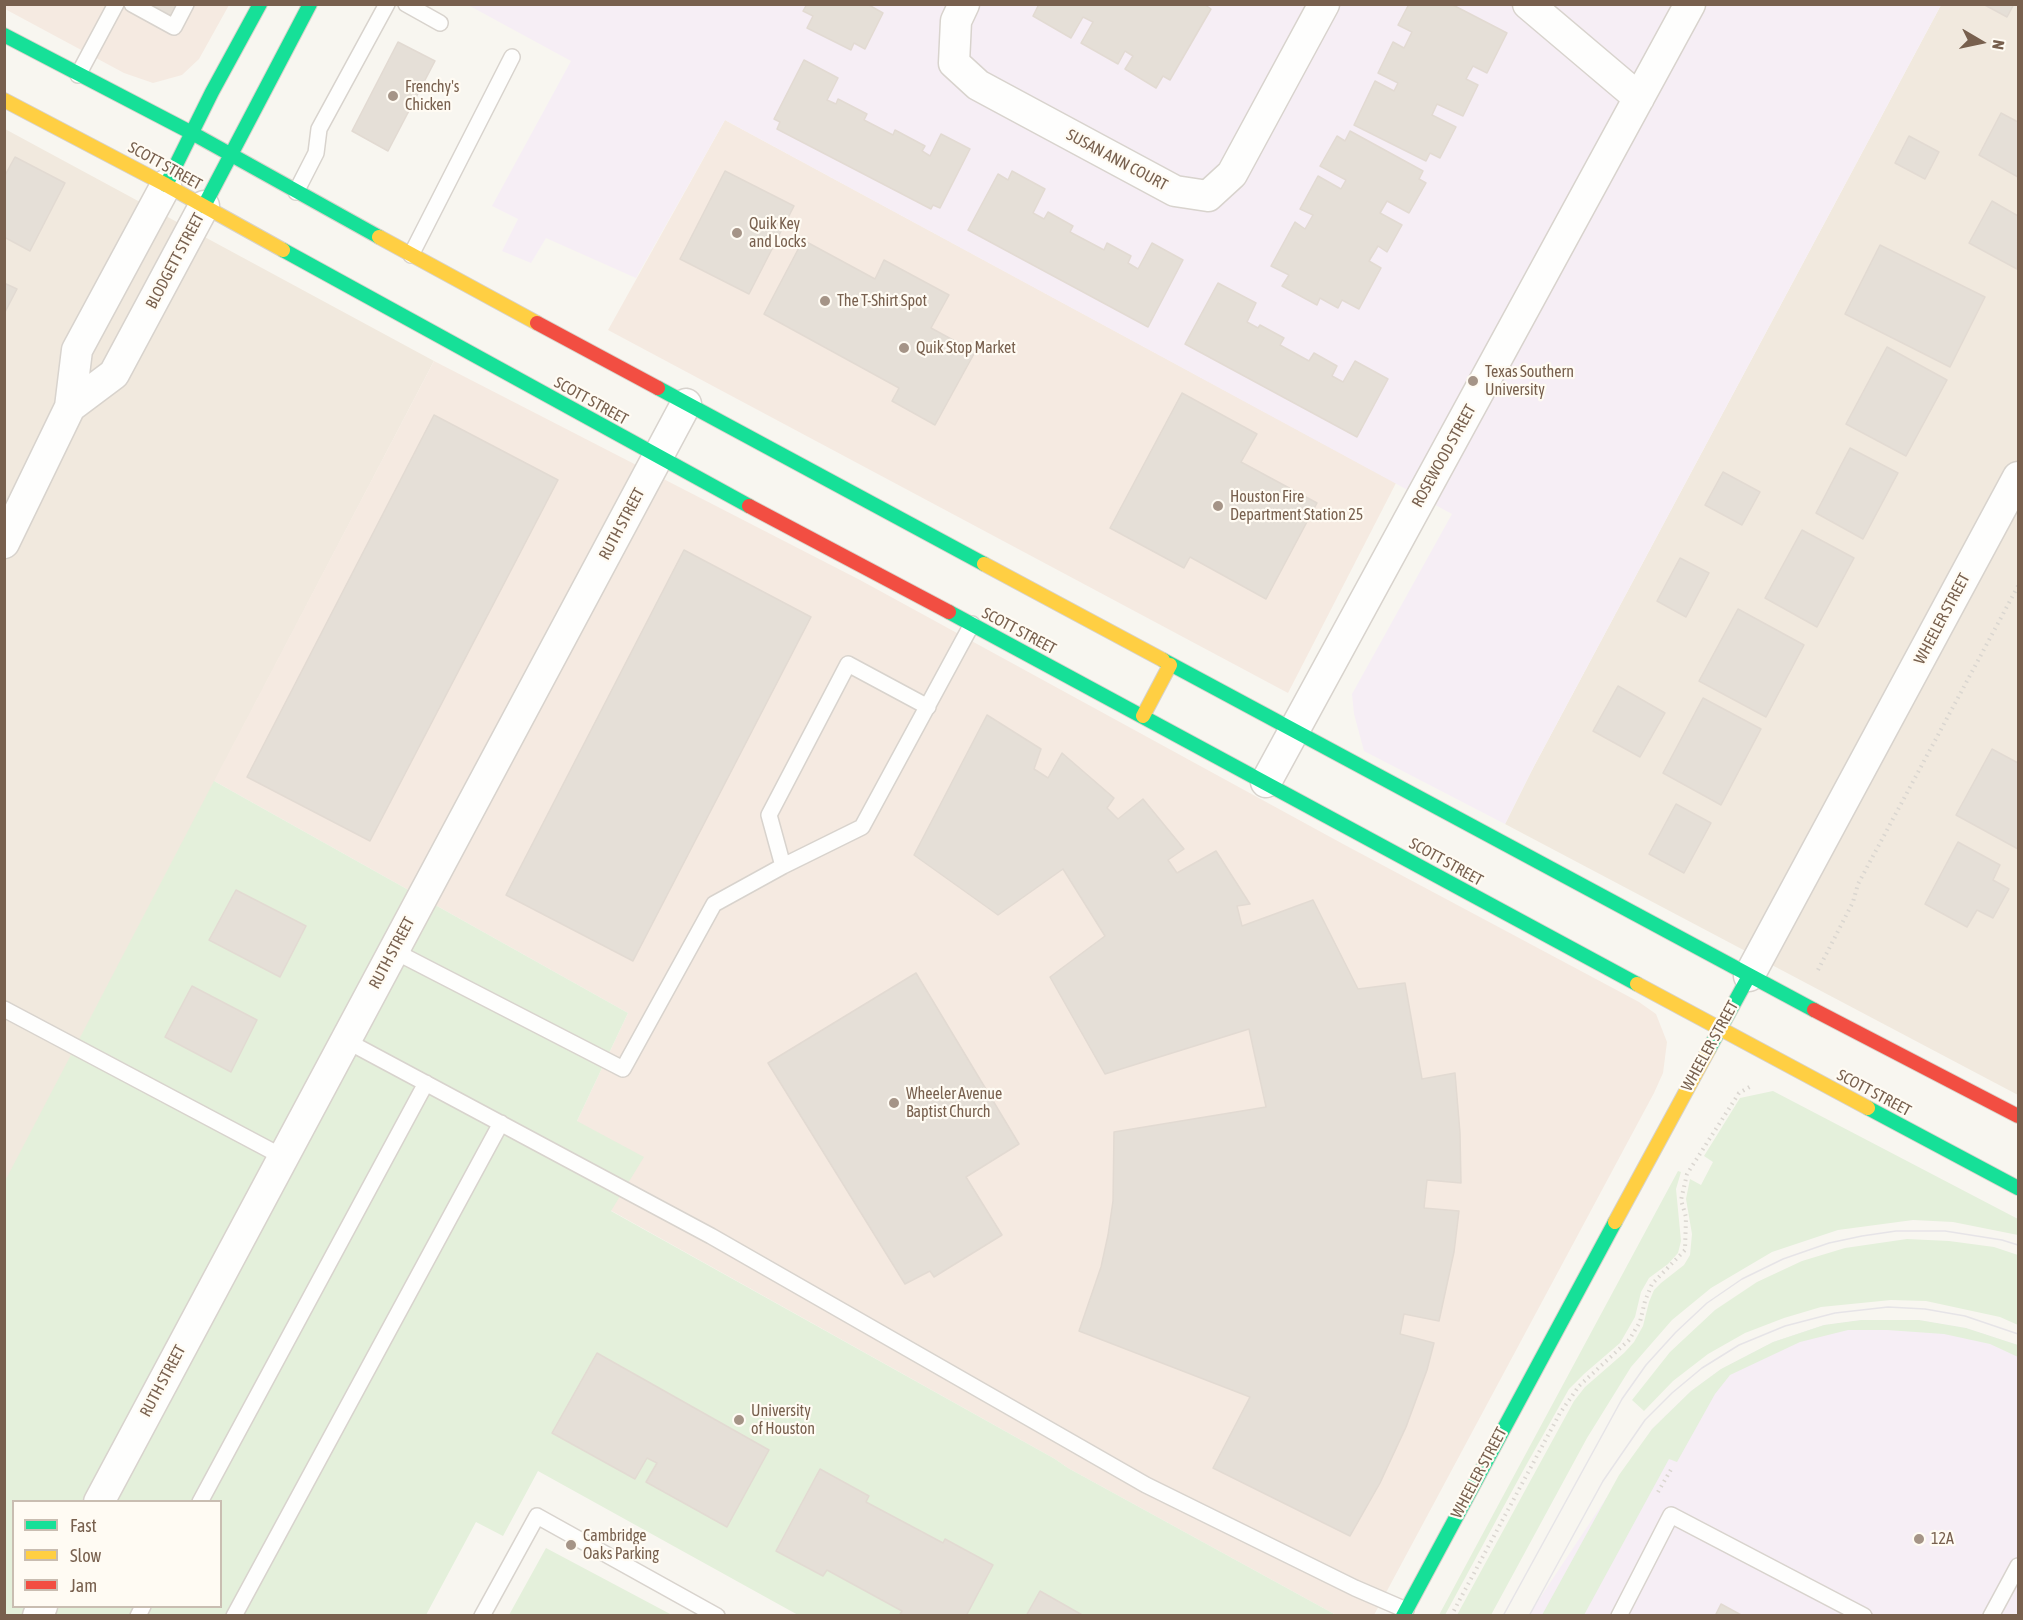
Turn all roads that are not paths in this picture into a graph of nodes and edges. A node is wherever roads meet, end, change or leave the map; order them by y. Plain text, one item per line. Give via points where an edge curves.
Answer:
1 (116, 4) edge
2 (132, 4) edge
3 (186, 4) edge
4 (260, 4) edge
5 (310, 4) edge
6 (387, 4) edge
7 (406, 4) edge
8 (964, 4) edge
9 (1324, 4) edge
10 (1528, 4) edge
11 (1690, 4) edge
12 (440, 23) dead end
13 (4, 35) edge
14 (513, 57) dead end
15 (78, 75) junction
16 (1639, 98) junction
17 (4, 100) edge
18 (192, 133) junction
19 (231, 154) junction
20 (166, 185) junction
21 (297, 192) junction
22 (204, 206) junction
23 (411, 255) junction
24 (686, 404) junction
25 (70, 407) junction
26 (658, 457) junction
27 (2019, 477) edge
28 (4, 543) edge
29 (972, 624) junction
30 (1170, 665) junction
31 (928, 706) junction
32 (1143, 716) junction
33 (1294, 732) junction
34 (1266, 782) junction
35 (783, 866) junction
36 (394, 951) junction
37 (1749, 976) junction
38 (4, 1010) edge
39 (1720, 1029) junction
40 (345, 1040) junction
41 (426, 1083) junction
42 (2019, 1116) edge
43 (501, 1123) junction
44 (283, 1157) junction
45 (2019, 1188) edge
46 (100, 1500) edge
47 (201, 1500) edge
48 (2019, 1566) edge
49 (1404, 1613) edge
50 (234, 1616) edge
51 (482, 1616) edge
52 (717, 1616) edge
53 (1619, 1616) edge
54 (1864, 1616) edge
55 (1991, 1616) edge

1 - 15 lane
2 - 3 lane via 174,27
4 - 18 main road, BLODGETT STREET
5 - 19 main road, BLODGETT STREET
6 - 21 lane via 319,129 316,153
7 - 12 lane
8 - 9 street, SUSAN ANN COURT via 956,21 954,63 978,85 1175,191 1208,196 1232,174
10 - 16 street
11 - 16 street, ROSEWOOD STREET
13 - 15 main road
14 - 23 lane
15 - 18 main road
16 - 33 street, ROSEWOOD STREET
17 - 20 main road, SCOTT STREET
18 - 19 main road
18 - 20 main road, BLODGETT STREET
19 - 21 main road
19 - 22 main road, BLODGETT STREET
20 - 22 main road, SCOTT STREET
20 - 25 street, BLODGETT STREET via 77,350
21 - 23 main road
22 - 25 street, BLODGETT STREET via 114,374
22 - 26 main road, SCOTT STREET
23 - 24 main road
24 - 26 street, RUTH STREET
24 - 30 main road
25 - 28 street, BLODGETT STREET
26 - 29 main road, SCOTT STREET
26 - 36 street, RUTH STREET
27 - 37 street, WHEELER STREET
29 - 31 lane
29 - 32 main road, SCOTT STREET
30 - 32 main road
30 - 33 main road
31 - 35 lane via 862,827
31 - 35 lane via 848,664 770,815
32 - 34 main road, SCOTT STREET
33 - 34 street, ROSEWOOD STREET
33 - 37 main road
34 - 39 main road, SCOTT STREET
35 - 36 lane via 714,904 623,1069
36 - 40 street, RUTH STREET
37 - 39 main road, WHEELER STREET
37 - 42 main road
38 - 44 lane
39 - 45 main road, SCOTT STREET
39 - 49 main road, WHEELER STREET
40 - 41 lane
40 - 44 street, RUTH STREET
41 - 43 lane
41 - 47 lane
43 - 49 lane via 711,1236 1146,1485
43 - 50 lane
44 - 46 street, RUTH STREET
48 - 55 lane
51 - 52 lane via 537,1516
53 - 54 lane via 1671,1515

